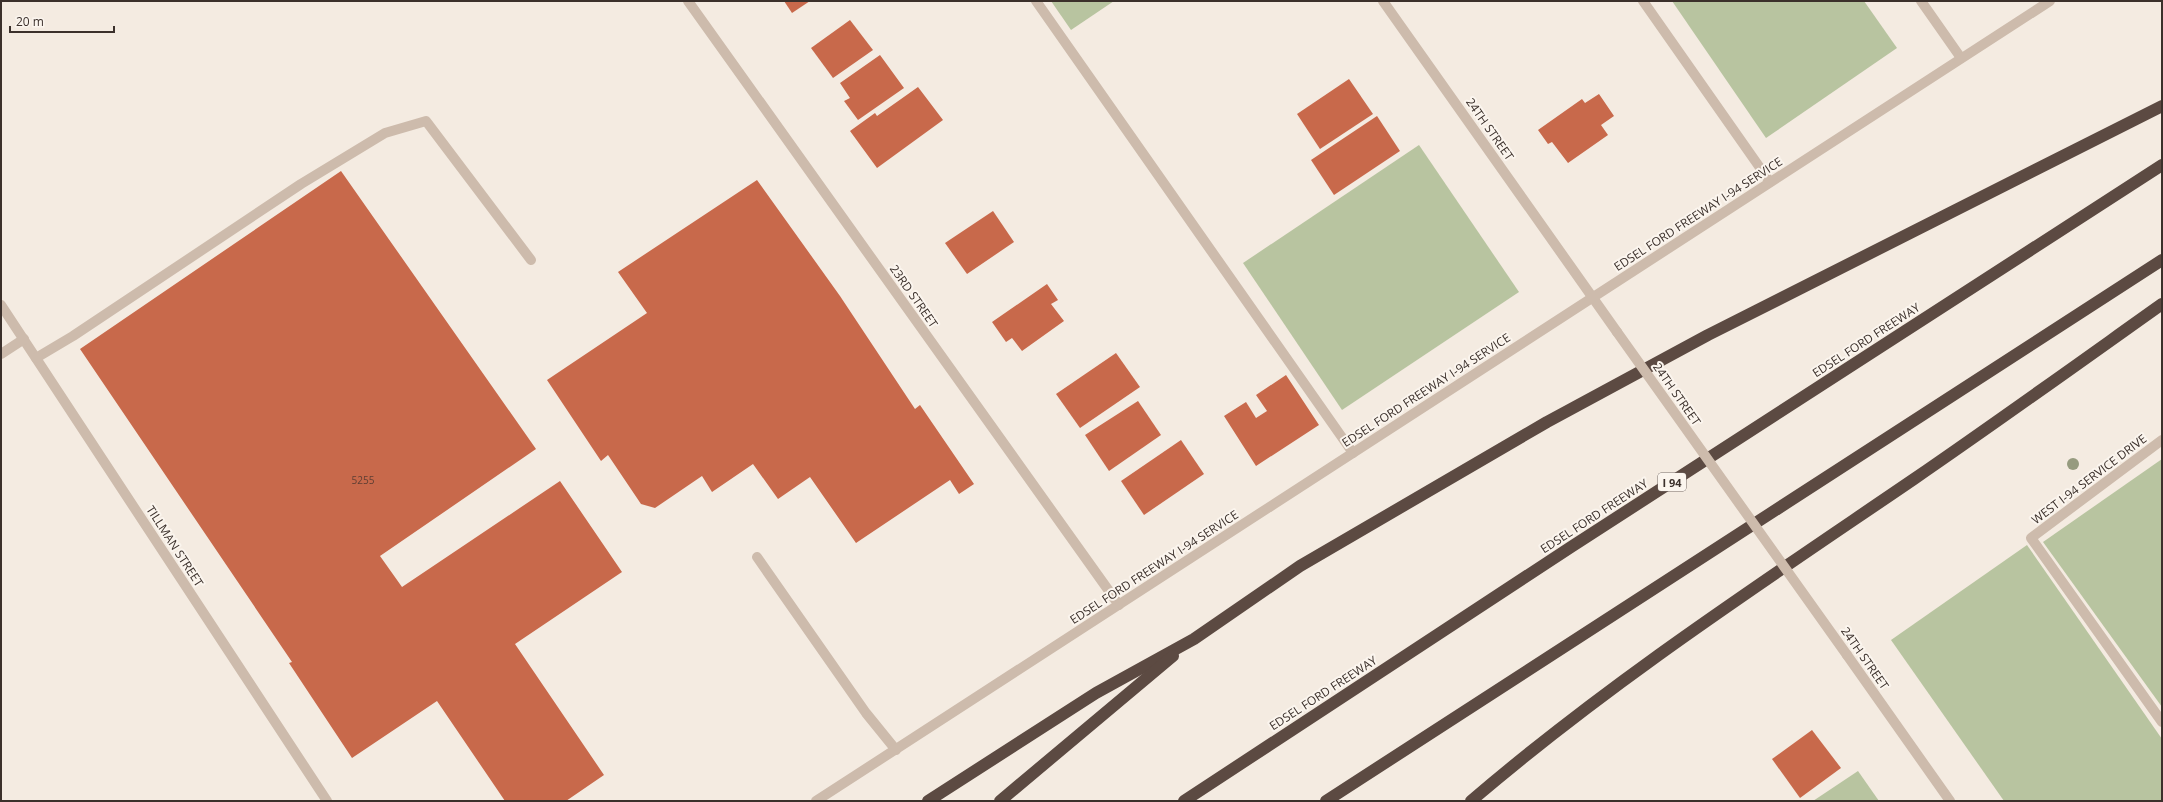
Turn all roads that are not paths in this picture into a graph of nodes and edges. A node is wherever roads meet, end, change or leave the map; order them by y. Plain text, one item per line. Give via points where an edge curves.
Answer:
1 (688, 1) edge
2 (1036, 1) edge
3 (1383, 1) edge
4 (1643, 1) edge
5 (1921, 1) edge
6 (2050, 1) edge
7 (1961, 58) junction
8 (2162, 106) edge
9 (2162, 165) edge
10 (1770, 182) junction
11 (532, 260) dead end
12 (2162, 260) edge
13 (1592, 297) junction
14 (1, 304) edge
15 (2162, 304) edge
16 (24, 339) junction
17 (1, 354) edge
18 (36, 358) junction
19 (2162, 440) edge
20 (1353, 453) junction
21 (757, 557) dead end
22 (1119, 605) junction
23 (1194, 639) junction
24 (2162, 722) edge
25 (896, 750) junction
26 (327, 801) edge
27 (816, 801) edge
28 (928, 801) edge
29 (1000, 801) edge
30 (1184, 801) edge
31 (1326, 801) edge
32 (1471, 801) edge
33 (1950, 801) edge

1 - 22 street, 23RD STREET
2 - 20 street
3 - 13 street, 24TH STREET
4 - 10 street
5 - 7 street
6 - 7 street, EDSEL FORD FREEWAY I-94 SERVICE
7 - 10 street, EDSEL FORD FREEWAY I-94 SERVICE
8 - 23 highway via 1708,335 1547,422 1300,566
9 - 30 highway, EDSEL FORD FREEWAY / I 94 via 1578,542
10 - 13 street, EDSEL FORD FREEWAY I-94 SERVICE
11 - 18 street via 426,121 385,133 301,184
12 - 31 highway
13 - 20 street, EDSEL FORD FREEWAY I-94 SERVICE
13 - 33 street, 24TH STREET, bridge
14 - 16 street, TILLMAN STREET
15 - 32 highway via 1941,460 1752,588 1589,705
16 - 17 street
16 - 18 street, TILLMAN STREET
18 - 26 street, TILLMAN STREET
19 - 24 street, WEST I-94 SERVICE DRIVE via 2030,538
20 - 22 street, EDSEL FORD FREEWAY I-94 SERVICE
21 - 25 street via 866,713
22 - 25 street, EDSEL FORD FREEWAY I-94 SERVICE
23 - 28 highway via 1096,693
23 - 29 highway
25 - 27 street, EDSEL FORD FREEWAY I-94 SERVICE

